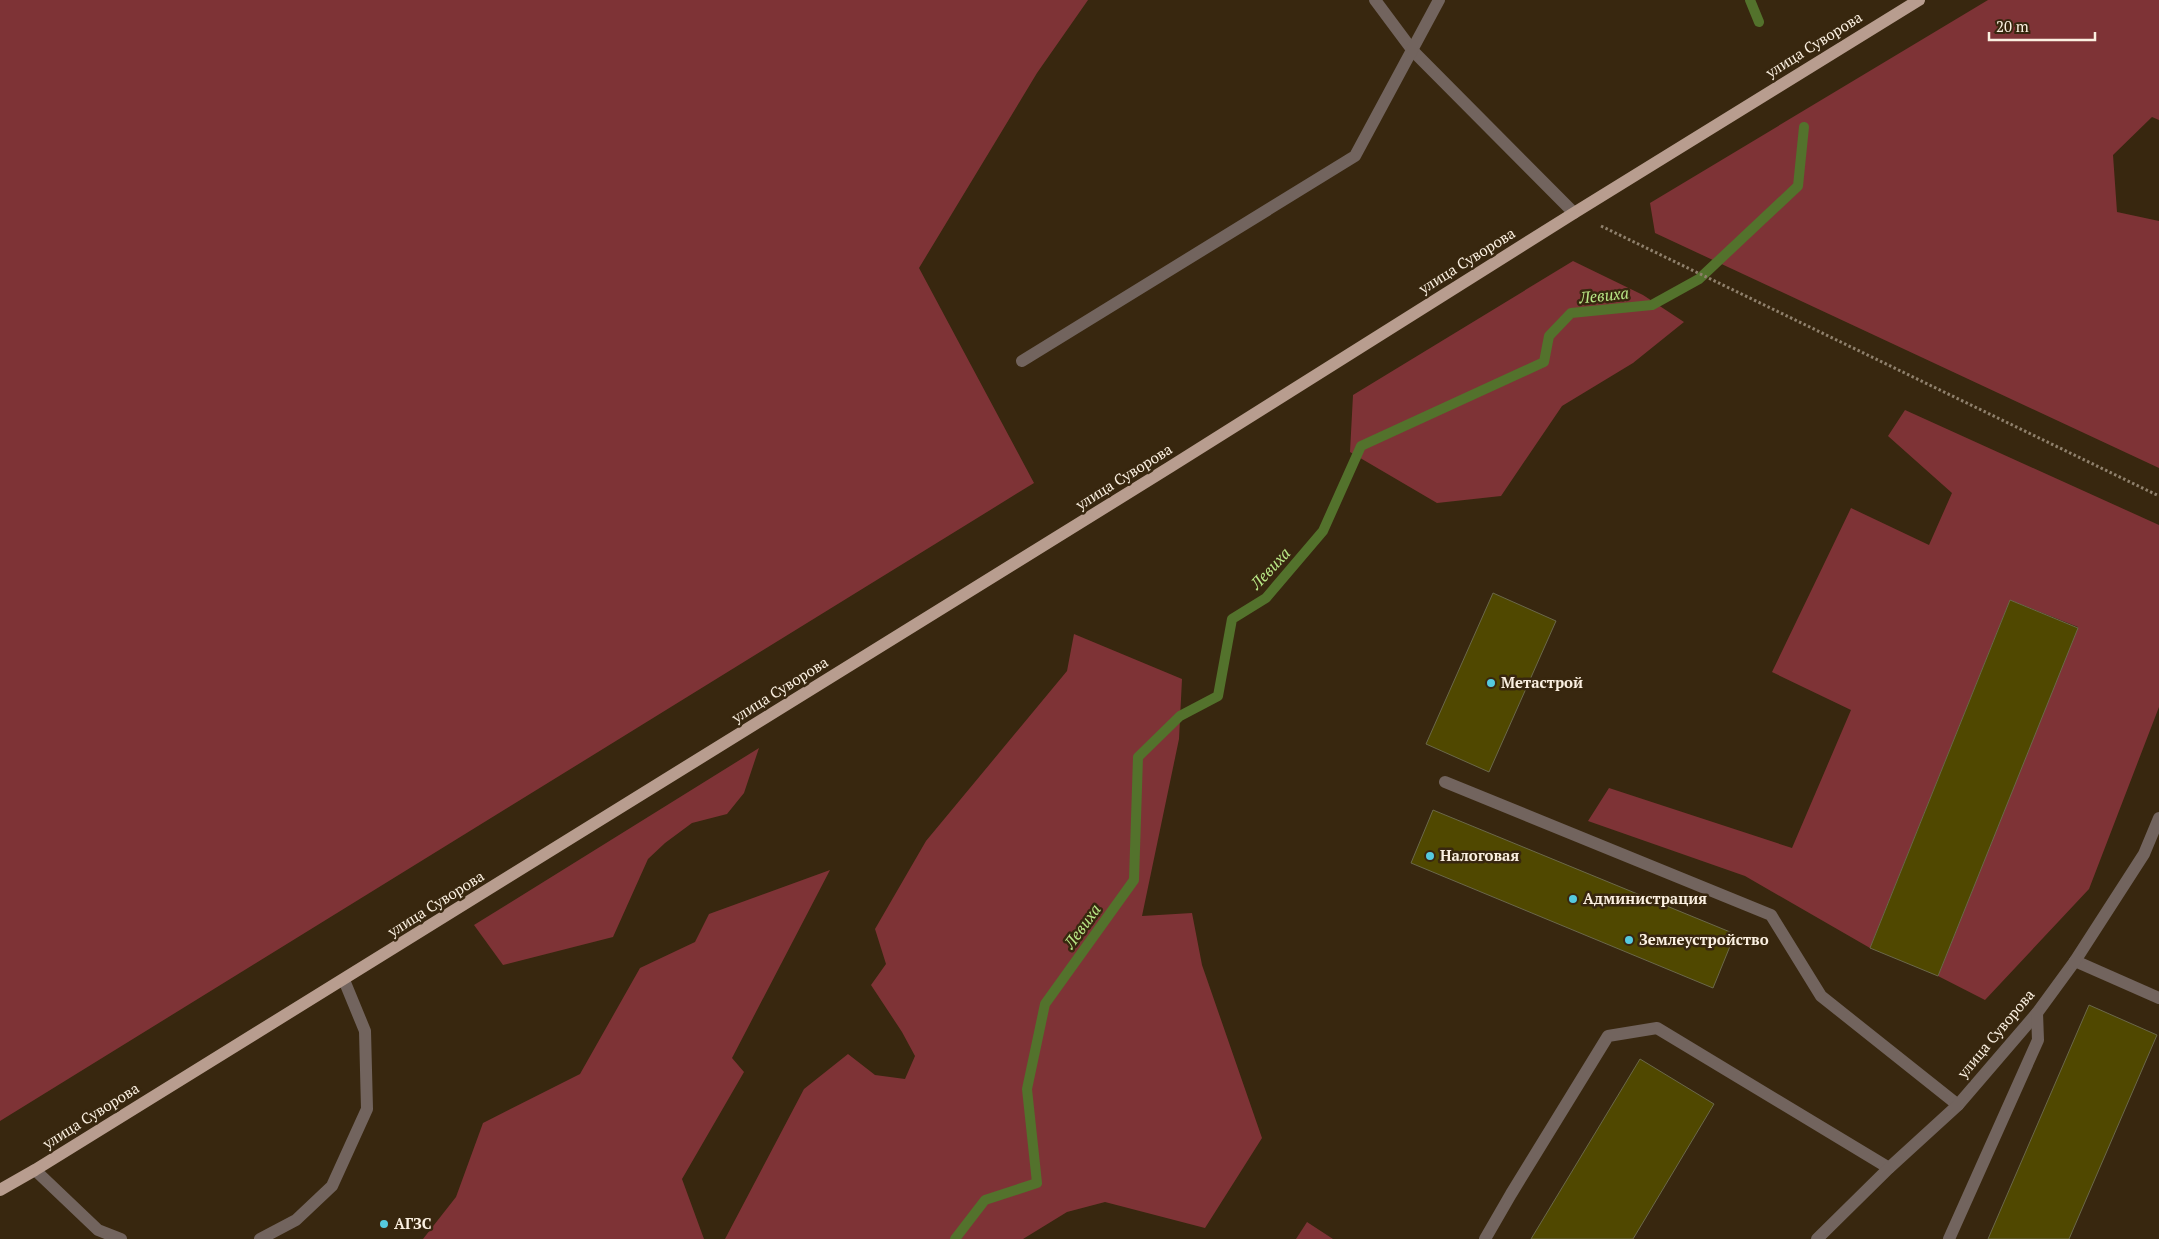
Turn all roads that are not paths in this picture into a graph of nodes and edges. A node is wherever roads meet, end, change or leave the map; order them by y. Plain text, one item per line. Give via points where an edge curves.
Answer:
1 (1375, 0) edge
2 (1440, 0) edge
3 (1918, 0) edge
4 (1413, 52) junction
5 (1574, 213) junction
6 (1022, 361) dead end
7 (1445, 782) dead end
8 (2159, 818) edge
9 (2075, 961) junction
10 (344, 980) junction
11 (2159, 998) edge
12 (2036, 1013) junction
13 (1958, 1105) junction
14 (1889, 1168) junction
15 (36, 1170) junction
16 (0, 1190) edge
17 (121, 1239) edge
18 (260, 1239) edge
19 (1485, 1239) edge
20 (1817, 1239) edge
21 (1949, 1239) edge

1 - 4 street
2 - 4 street
3 - 5 main road, улица Суворова
4 - 5 street
4 - 6 street via 1355,156
5 - 10 main road, улица Суворова
7 - 13 street via 1771,915 1822,996
8 - 9 street, улица Суворова via 2144,854
9 - 11 street
9 - 12 street, улица Суворова
10 - 15 main road, улица Суворова
10 - 18 street via 365,1031 367,1109 332,1186 296,1220
12 - 13 street, улица Суворова
12 - 21 street via 2038,1040
13 - 14 street, улица Суворова
14 - 19 street via 1657,1028 1608,1036
14 - 20 street, улица Суворова
15 - 16 main road, улица Суворова
15 - 17 street via 98,1230

